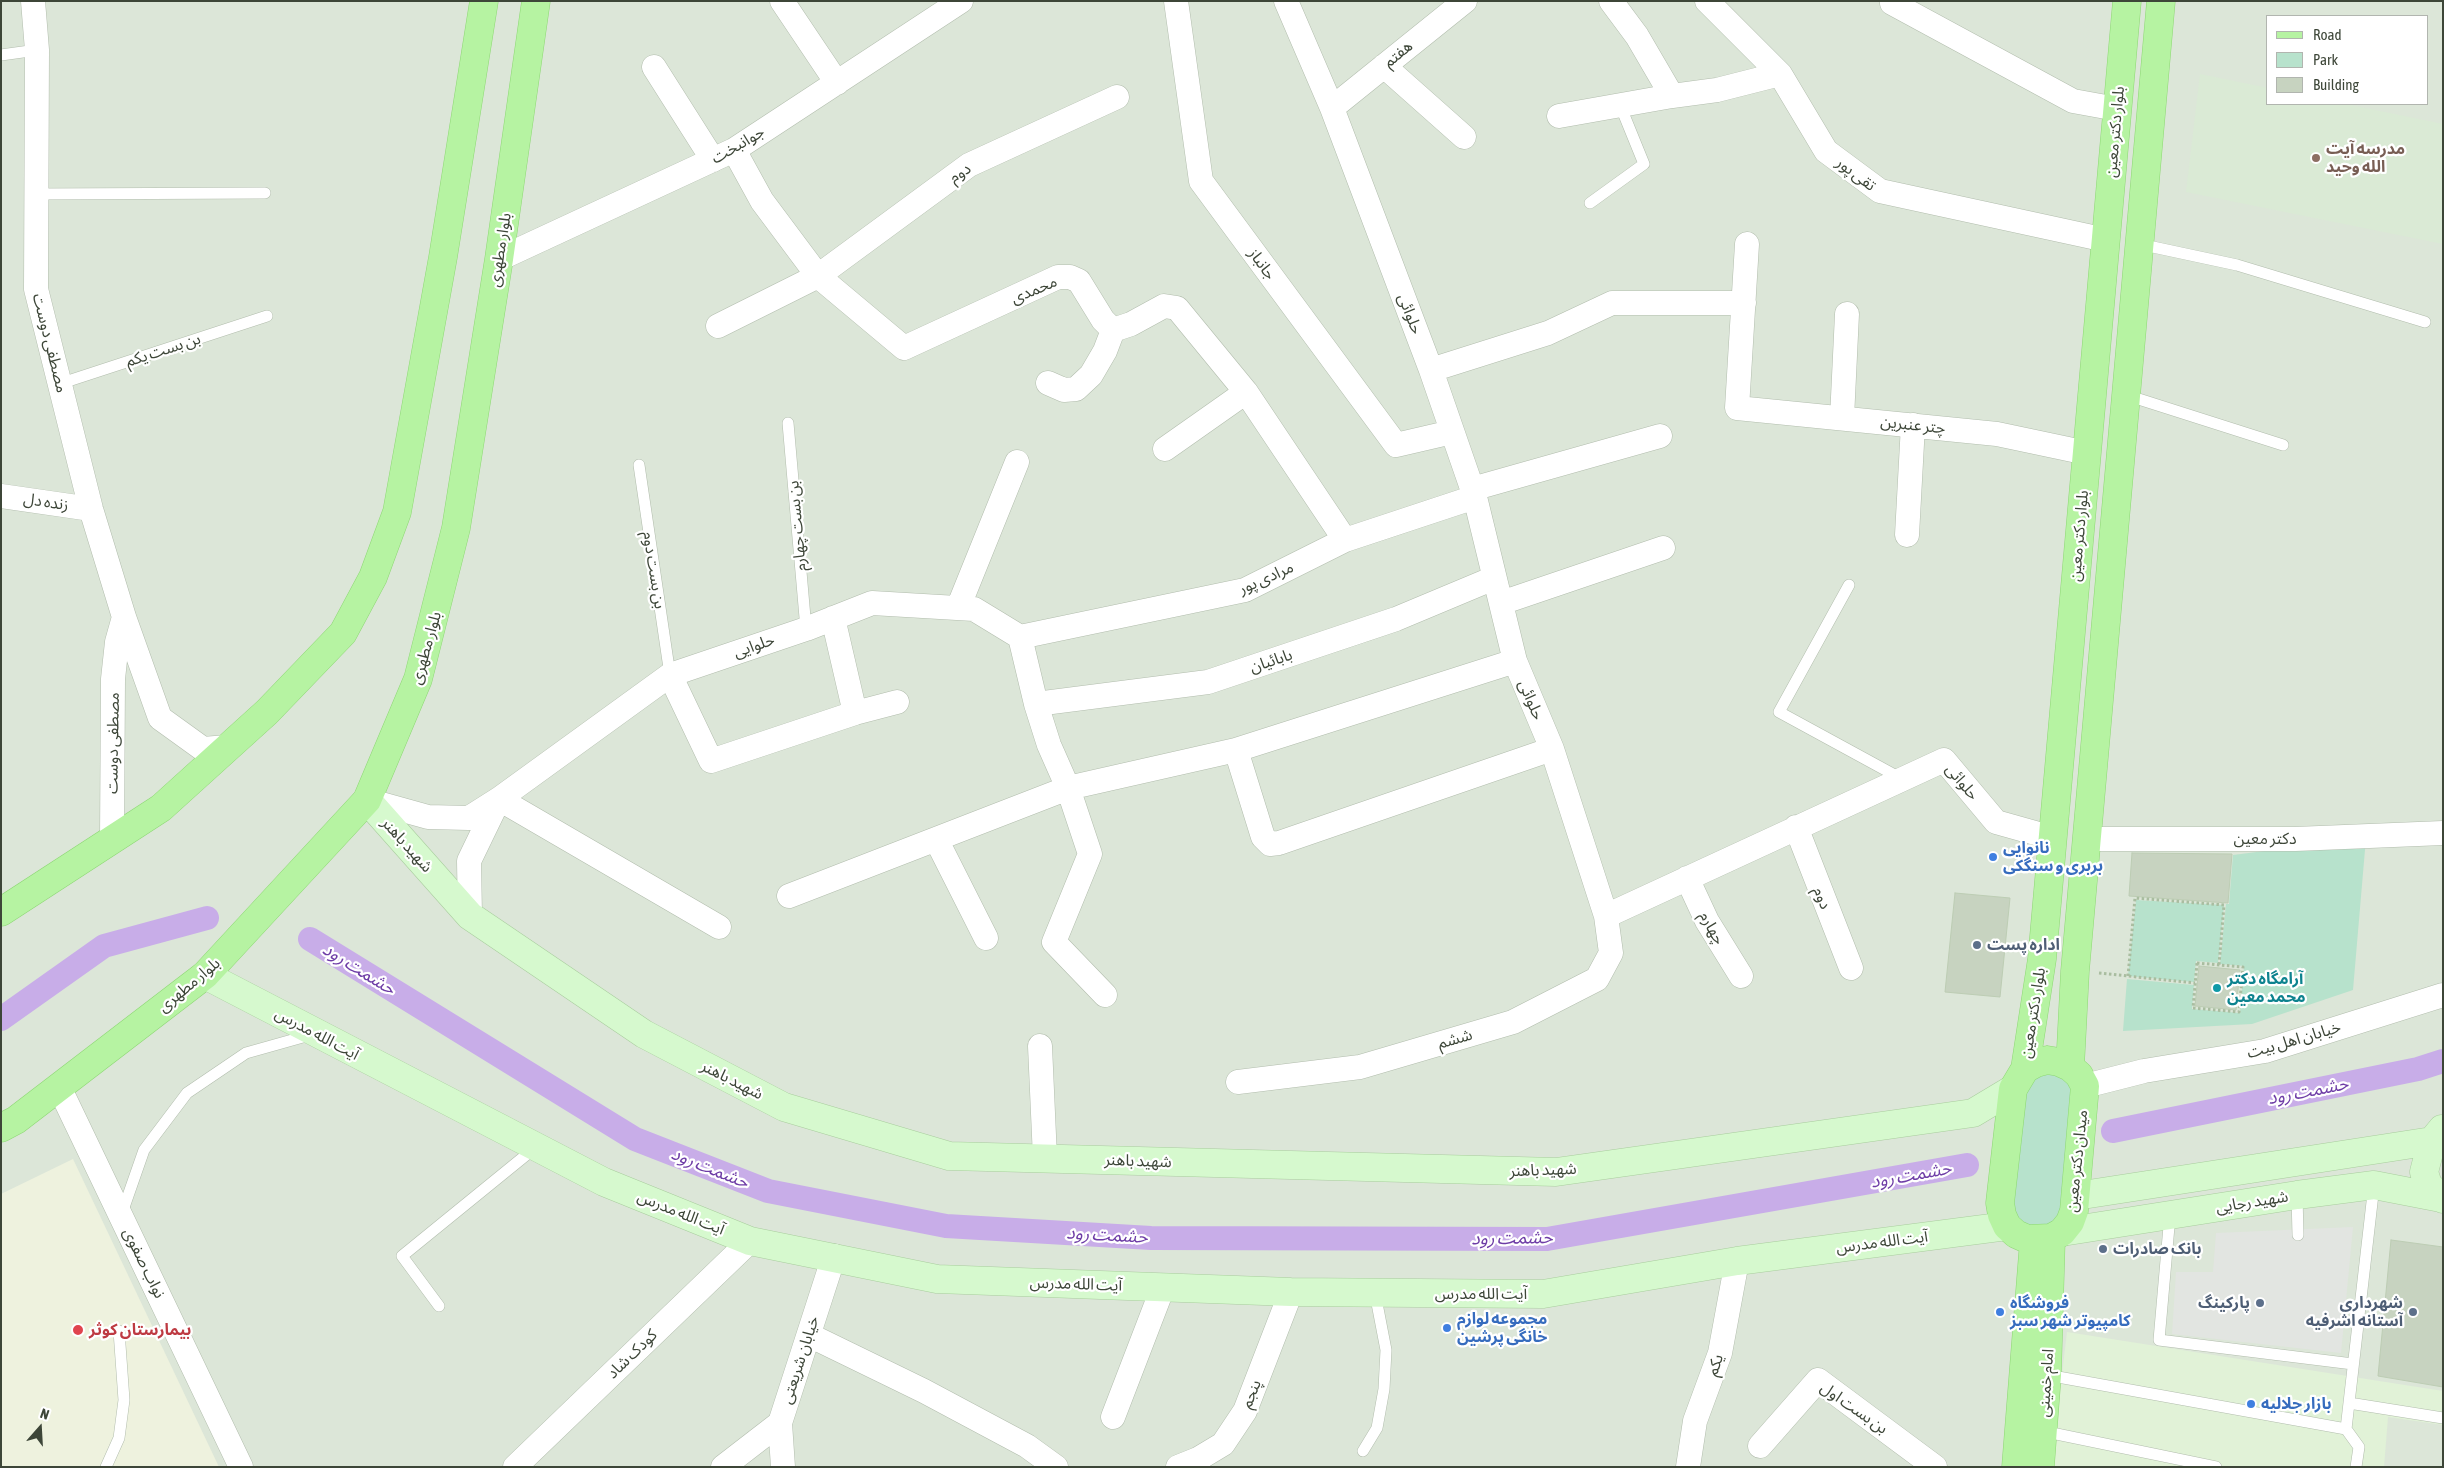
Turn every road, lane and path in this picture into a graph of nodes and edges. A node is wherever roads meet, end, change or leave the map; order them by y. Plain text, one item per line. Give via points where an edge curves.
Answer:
1 (33, 1) edge
2 (484, 1) edge
3 (536, 1) edge
4 (782, 1) edge
5 (1176, 1) edge
6 (1286, 1) edge
7 (1464, 1) edge
8 (1611, 1) edge
9 (1707, 1) edge
10 (2127, 1) edge
11 (2161, 1) edge
12 (1892, 3) dead end
13 (946, 5) edge
14 (37, 50) junction
15 (1, 55) edge
16 (1384, 66) junction
17 (654, 67) dead end
18 (1780, 74) junction
19 (837, 83) junction
20 (1672, 96) junction
21 (1117, 97) dead end
22 (1620, 105) junction
23 (1332, 108) junction
24 (2117, 109) junction
25 (1559, 116) dead end
26 (1464, 137) dead end
27 (734, 150) junction
28 (713, 160) junction
29 (265, 193) dead end
30 (36, 194) junction
31 (1590, 203) dead end
32 (2106, 240) junction
33 (1747, 244) dead end
34 (2139, 244) junction
35 (499, 259) junction
36 (818, 276) junction
37 (1744, 303) junction
38 (1847, 314) dead end
39 (266, 316) dead end
40 (2425, 322) dead end
41 (718, 326) dead end
42 (1114, 330) junction
43 (1431, 370) junction
44 (1048, 383) dead end
45 (60, 384) junction
46 (1246, 392) junction
47 (2126, 395) junction
48 (1842, 418) junction
49 (788, 423) dead end
50 (1913, 425) junction
51 (1452, 432) junction
52 (1660, 436) dead end
53 (2283, 445) dead end
54 (1165, 449) dead end
55 (2087, 453) junction
56 (1017, 462) dead end
57 (639, 465) dead end
58 (1473, 493) junction
59 (1, 496) edge
60 (91, 509) junction
61 (1907, 535) dead end
62 (1345, 540) junction
63 (1663, 548) dead end
64 (1494, 578) junction
65 (1849, 585) dead end
66 (1501, 603) junction
67 (958, 608) junction
68 (124, 617) junction
69 (833, 618) junction
70 (806, 629) junction
71 (1020, 637) junction
72 (1515, 661) junction
73 (670, 675) junction
74 (897, 702) dead end
75 (1036, 704) junction
76 (855, 713) junction
77 (228, 747) junction
78 (1552, 749) junction
79 (1236, 750) junction
80 (1902, 779) junction
81 (1068, 788) junction
82 (499, 799) junction
83 (367, 800) junction
84 (1796, 827) junction
85 (2443, 832) edge
86 (2053, 838) junction
87 (936, 839) junction
88 (2088, 839) junction
89 (112, 840) junction
90 (1686, 878) junction
91 (789, 896) dead end
92 (1, 912) edge
93 (470, 916) junction
94 (1606, 916) junction
95 (719, 926) dead end
96 (986, 938) dead end
97 (2219, 965) junction
98 (1852, 968) dead end
99 (2075, 971) junction
100 (205, 975) junction
101 (1741, 976) dead end
102 (2128, 976) junction
103 (2195, 984) junction
104 (1105, 995) dead end
105 (2443, 995) edge
106 (314, 1033) junction
107 (1040, 1046) dead end
108 (2078, 1076) junction
109 (2019, 1079) junction
110 (1238, 1082) dead end
111 (58, 1087) junction
112 (1, 1128) edge
113 (2437, 1134) edge
114 (536, 1147) junction
115 (1045, 1158) junction
116 (2374, 1185) junction
117 (2297, 1195) junction
118 (2076, 1196) junction
119 (2442, 1198) edge
120 (2170, 1214) junction
121 (121, 1216) junction
122 (2007, 1226) junction
123 (2298, 1234) dead end
124 (2049, 1236) junction
125 (750, 1240) junction
126 (834, 1256) junction
127 (1737, 1260) junction
128 (1163, 1287) junction
129 (1291, 1292) junction
130 (1375, 1293) junction
131 (439, 1306) dead end
132 (119, 1331) dead end
133 (809, 1335) junction
134 (2354, 1364) junction
135 (2047, 1375) junction
136 (2349, 1403) junction
137 (1113, 1417) dead end
138 (2443, 1418) edge
139 (780, 1423) junction
140 (2346, 1429) junction
141 (2042, 1431) junction
142 (1760, 1446) dead end
143 (1363, 1451) dead end
144 (106, 1467) edge
145 (241, 1467) edge
146 (515, 1467) edge
147 (723, 1467) edge
148 (783, 1467) edge
149 (1056, 1467) edge
150 (1178, 1467) edge
151 (1688, 1467) edge
152 (1935, 1467) edge
153 (2016, 1467) edge
154 (2040, 1467) edge
155 (2216, 1467) edge
156 (2356, 1467) edge

1 - 14 street, مصطفی دوست
2 - 77 main road via 443,257 397,512 373,577 343,632 267,712
3 - 35 main road, بلوار مطهری
4 - 19 street
5 - 51 street, جانباز via 1201,181 1396,446
6 - 23 street, حلوائی
7 - 16 street, هفتم
8 - 20 street via 1637,36
9 - 18 street, تقی پور
10 - 24 main road, بلوار دکتر معین
11 - 34 main road, بلوار دکتر معین
12 - 24 street via 2073,101
13 - 19 street, جوانبخت
14 - 15 lane
14 - 30 street, مصطفی دوست
16 - 23 street, هفتم
16 - 26 street
17 - 28 street
18 - 20 street via 1717,90
18 - 32 street, تقی پور via 1826,151 1880,191
19 - 27 street, جوانبخت
20 - 22 street
21 - 36 street, دوم via 969,165
22 - 25 street
22 - 31 lane via 1644,164
23 - 43 street, حلوائی
24 - 32 main road, بلوار دکتر معین
27 - 28 street, جوانبخت
27 - 36 street, محمدی via 762,201
28 - 35 street, جوانبخت
29 - 30 lane
30 - 45 street, مصطفی دوست via 36,289
32 - 55 main road, بلوار دکتر معین
33 - 37 street
34 - 40 lane via 2237,265
34 - 47 main road, بلوار دکتر معین
35 - 83 main road, بلوار مطهری via 456,528 438,604 418,680
36 - 41 street, دوم
36 - 42 street, محمدی via 904,348 1058,277 1079,281 1103,320
37 - 43 street via 1612,302 1548,332
37 - 48 street, چتر عنبرین via 1737,408
38 - 48 street
39 - 45 lane, بن بست یکم
42 - 44 street via 1091,374 1076,389 1064,390
42 - 46 street via 1164,306 1177,308
43 - 51 street, حلوائی
45 - 60 street, مصطفی دوست
46 - 54 street
46 - 62 street
47 - 53 lane
47 - 88 main road, بلوار دکتر معین
48 - 50 street, چتر عنبرین
49 - 70 lane, بن بست چهارم
50 - 55 street, چتر عنبرین via 1997,434
50 - 61 street
51 - 58 street, حلوائی
52 - 58 street, مرادی پور
55 - 86 main road, بلوار دکتر معین
56 - 67 street
57 - 73 lane, بن بست دوم
58 - 62 street, مرادی پور
58 - 64 street, حلوائی
59 - 60 street, زنده دل
60 - 68 street, مصطفی دوست
62 - 71 street, مرادی پور via 1245,590
63 - 66 street
64 - 66 street, حلوائی
64 - 75 street, بابائیان via 1396,619 1208,682
65 - 80 lane via 1779,712
66 - 72 street, حلوائی
67 - 69 street, حلوایی via 872,603
67 - 71 street, حلوایی via 974,609
68 - 77 street, مصطفی دوست via 160,718 203,749
68 - 89 street, مصطفی دوست via 117,642 114,679
69 - 70 street, حلوایی
69 - 76 street
70 - 73 street, حلوایی
71 - 75 street
72 - 78 street, حلوائی
72 - 79 street
73 - 76 street via 711,761
73 - 82 street, حلوایی
74 - 76 street
75 - 81 street
77 - 89 main road via 161,808
78 - 79 street via 1270,844 1263,837
78 - 94 street, حلوائی
79 - 81 street
80 - 84 street, حلوائی
80 - 86 street, حلوائی via 1944,760 1996,822
81 - 87 street
81 - 104 street via 1090,854 1054,942
82 - 83 street, حلوایی via 469,818 428,817
82 - 93 street via 469,861
82 - 95 street
83 - 93 main road, شهید باهنر
83 - 100 main road, بلوار مطهری
84 - 90 street, حلوائی
84 - 98 street, دوم
85 - 88 street, دکتر معین via 2295,839
86 - 109 main road, بلوار دکتر معین via 2042,959
87 - 91 street
87 - 96 street
88 - 99 main road, بلوار دکتر معین
89 - 92 main road
90 - 94 street, حلوائی
90 - 101 street, چهارم via 1707,921
93 - 115 main road, شهید باهنر via 644,1034 784,1107 949,1156
94 - 110 street, ششم via 1611,953 1597,979 1513,1022 1360,1067
97 - 102 path via 2224,905 2135,898
97 - 103 path via 2197,963
97 - 103 path via 2243,967 2239,1012 2193,1008
99 - 102 path
99 - 108 main road, بلوار دکتر معین
100 - 106 main road, آیت الله مدرس
100 - 111 main road, بلوار مطهری
102 - 103 path
105 - 108 street, خیابان اهل بیت via 2265,1051 2144,1072
106 - 114 main road, آیت الله مدرس
106 - 121 lane via 246,1053 187,1093 144,1150
107 - 115 street
108 - 109 main road via 2060,1062 2047,1060 2036,1063
108 - 118 main road, میدان دکتر معین
109 - 115 main road, شهید باهنر via 1973,1113 1556,1172
109 - 122 main road via 2000,1203
111 - 112 main road, بلوار مطهری
111 - 121 street, نواب صفوی
113 - 118 main road, شهید رجایی
113 - 119 main road via 2424,1172 2428,1185
114 - 125 main road, آیت الله مدرس via 604,1182
114 - 131 lane via 402,1256
116 - 117 main road, شهید رجایی
116 - 119 main road, شهید رجایی
116 - 134 lane
117 - 120 main road, شهید رجایی
117 - 123 lane
118 - 124 main road, میدان دکتر معین via 2070,1222
120 - 124 main road, شهید رجایی
120 - 134 lane via 2159,1340
121 - 145 street, نواب صفوی
122 - 124 main road via 2027,1240
122 - 127 main road, آیت الله مدرس
124 - 135 main road, امام خمینی
124 - 153 main road, امام خمینی
125 - 126 main road, آیت الله مدرس
125 - 146 street, کودک شاد
126 - 128 main road, آیت الله مدرس via 937,1279
126 - 133 street, خیابان شریعتی
127 - 130 main road, آیت الله مدرس via 1543,1294
127 - 151 street, یکم via 1720,1353 1695,1421
128 - 129 main road, آیت الله مدرس
128 - 137 street
129 - 130 main road, آیت الله مدرس
129 - 150 street, پنجم via 1245,1411 1223,1444
130 - 143 lane via 1386,1350 1384,1389 1377,1428
132 - 144 lane via 124,1400 120,1438
133 - 139 street, خیابان شریعتی
133 - 149 street via 1018,1441
134 - 136 lane
135 - 140 lane
135 - 141 main road, امام خمینی
136 - 138 lane
136 - 140 lane
139 - 147 street
139 - 148 street, خیابان شریعتی
140 - 156 lane via 2359,1447
141 - 154 main road, امام خمینی
141 - 155 lane
142 - 152 street, بن بست اول via 1818,1380

